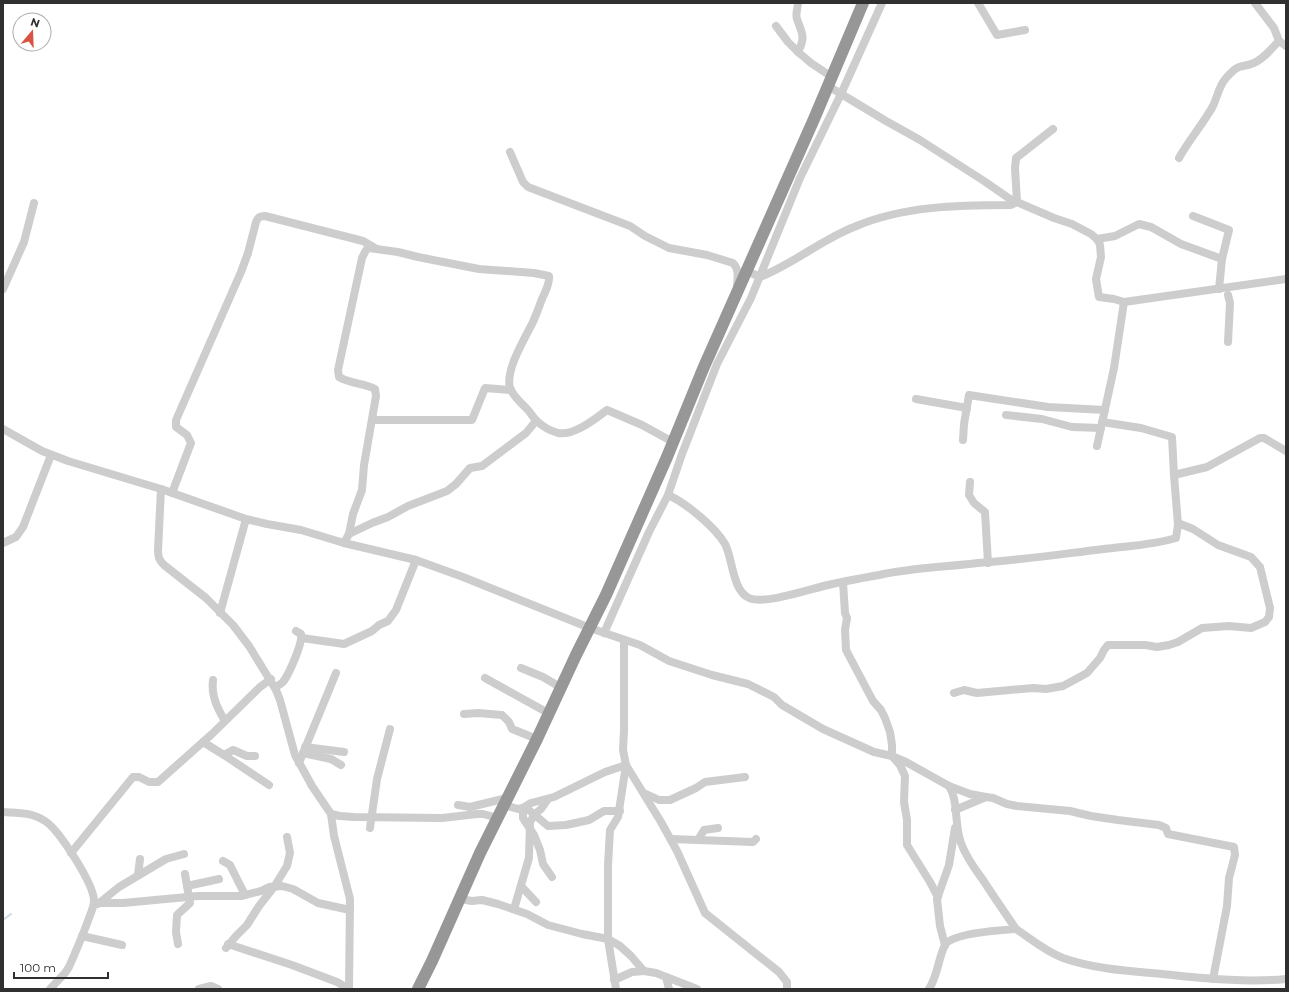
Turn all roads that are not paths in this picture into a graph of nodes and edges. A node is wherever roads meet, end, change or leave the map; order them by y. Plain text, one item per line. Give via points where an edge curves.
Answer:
1 (798, 3) edge
2 (864, 3) edge
3 (882, 3) edge
4 (978, 3) edge
5 (1255, 3) edge
6 (776, 26) dead end
7 (1025, 30) dead end
8 (1283, 44) edge
9 (798, 52) junction
10 (830, 82) junction
11 (841, 94) junction
12 (1053, 129) dead end
13 (510, 152) dead end
14 (1179, 158) dead end
15 (1017, 202) junction
16 (34, 203) dead end
17 (1193, 216) dead end
18 (1097, 239) junction
19 (375, 248) junction
20 (1222, 259) junction
21 (748, 271) junction
22 (760, 276) junction
23 (1286, 280) edge
24 (3, 289) edge
25 (1224, 290) junction
26 (736, 296) junction
27 (1124, 302) junction
28 (1228, 342) dead end
29 (511, 390) junction
30 (916, 399) dead end
31 (967, 408) junction
32 (1105, 410) junction
33 (1006, 414) dead end
34 (372, 420) junction
35 (536, 421) junction
36 (1101, 425) junction
37 (3, 429) edge
38 (963, 440) dead end
39 (673, 442) junction
40 (1097, 446) dead end
41 (1286, 451) edge
42 (51, 454) junction
43 (1174, 475) junction
44 (970, 482) dead end
45 (161, 489) junction
46 (172, 493) junction
47 (668, 495) junction
48 (246, 519) junction
49 (1178, 523) junction
50 (349, 534) junction
51 (3, 543) edge
52 (344, 543) junction
53 (416, 560) junction
54 (988, 562) junction
55 (843, 582) junction
56 (220, 613) junction
57 (590, 628) junction
58 (296, 631) dead end
59 (604, 633) junction
60 (302, 638) junction
61 (624, 640) junction
62 (521, 668) dead end
63 (336, 673) dead end
64 (486, 678) dead end
65 (270, 679) junction
66 (213, 680) dead end
67 (275, 687) junction
68 (560, 687) junction
69 (954, 693) dead end
70 (464, 714) dead end
71 (550, 714) junction
72 (225, 721) junction
73 (390, 729) dead end
74 (538, 739) junction
75 (203, 742) junction
76 (304, 750) junction
77 (344, 752) dead end
78 (224, 755) junction
79 (255, 756) dead end
80 (892, 756) junction
81 (299, 763) junction
82 (341, 765) dead end
83 (626, 765) junction
84 (745, 777) dead end
85 (269, 785) dead end
86 (949, 786) junction
87 (643, 792) junction
88 (986, 798) junction
89 (548, 799) junction
90 (505, 802) junction
91 (458, 805) dead end
92 (522, 808) junction
93 (955, 810) junction
94 (620, 811) junction
95 (3, 812) edge
96 (331, 814) junction
97 (534, 814) junction
98 (372, 817) junction
99 (498, 818) junction
100 (956, 822) junction
101 (529, 827) junction
102 (370, 828) dead end
103 (718, 828) dead end
104 (286, 837) dead end
105 (671, 839) junction
106 (756, 839) dead end
107 (698, 840) junction
108 (72, 853) junction
109 (184, 854) dead end
110 (140, 859) dead end
111 (223, 861) dead end
112 (185, 874) dead end
113 (138, 875) junction
114 (552, 877) dead end
115 (219, 879) dead end
116 (187, 886) junction
117 (522, 886) junction
118 (274, 887) junction
119 (245, 895) junction
120 (189, 897) junction
121 (938, 898) junction
122 (460, 899) junction
123 (536, 902) dead end
124 (96, 903) junction
125 (350, 910) junction
126 (514, 910) junction
127 (1016, 929) junction
128 (82, 936) junction
129 (608, 939) junction
130 (178, 944) dead end
131 (122, 945) dead end
132 (945, 945) junction
133 (644, 971) junction
134 (666, 977) junction
135 (1213, 979) junction
136 (1286, 979) edge
137 (614, 980) junction
138 (50, 989) edge
139 (199, 989) edge
140 (218, 989) edge
141 (349, 989) edge
142 (418, 989) edge
143 (616, 989) edge
144 (669, 989) edge
145 (697, 989) edge
146 (787, 989) edge
147 (929, 989) edge

1 - 9 street via 796,18 804,37
2 - 10 highway
3 - 11 street
4 - 7 street via 997,35
5 - 8 street
6 - 9 street
8 - 14 street via 1251,64 1235,68 1226,77 1213,105
9 - 10 street
10 - 11 street
10 - 21 highway
11 - 15 street via 920,140
11 - 22 street via 800,178
12 - 15 street via 1016,158
13 - 26 street via 523,182 528,187 630,226 669,248 733,263 738,273
15 - 18 street via 1072,224
15 - 22 street via 1011,205 916,211 872,220 847,230
16 - 24 street via 24,242
17 - 20 street via 1228,230
18 - 20 street via 1115,236 1139,224
18 - 27 street via 1101,257 1096,279 1099,297
19 - 29 street via 479,269 549,276 549,284 516,356 509,382
19 - 34 street via 366,250 362,258 338,370 339,377 344,380 375,389
19 - 46 street via 344,235 265,216 258,218 241,272 176,420 176,428 187,435 191,443
20 - 25 street
21 - 22 street
21 - 26 highway
22 - 47 street via 752,298 717,364
23 - 25 street
25 - 27 street
25 - 28 street via 1230,303
26 - 39 highway
27 - 32 street via 1118,348
29 - 34 street via 485,388 472,420
29 - 35 street
30 - 31 street
31 - 32 street via 969,395 1048,407
31 - 38 street
32 - 36 street
33 - 36 street via 1042,419 1072,427
34 - 50 street via 362,490
35 - 39 street via 554,432 569,432 594,421 607,410
35 - 50 street via 526,432 482,466 470,468 447,492 408,506
36 - 40 street
36 - 43 street via 1141,428 1172,437
37 - 42 street
39 - 57 highway
41 - 43 street via 1260,438 1207,467
42 - 45 street via 68,462
42 - 51 street via 20,532 16,537
43 - 49 street
44 - 54 street via 969,495 986,512
45 - 46 street
45 - 56 street via 158,558
46 - 48 street
47 - 55 street via 705,521 722,539 728,550 740,591 749,598 757,600 780,597
47 - 59 street
48 - 52 street via 301,530
48 - 56 street
49 - 54 street via 1177,536 1172,540
49 - 69 street via 1218,545 1251,556 1255,560 1260,567 1270,608 1269,617 1265,622 1251,628 1202,628 1178,642 1156,647 1108,645 1100,658 1086,672 1063,686 976,693 964,690
50 - 52 street
52 - 53 street
53 - 57 street via 483,584
53 - 60 street via 396,610 388,621 372,632 344,644
54 - 55 street via 897,571
55 - 80 street via 847,618 846,650 873,701 881,710 890,732
56 - 65 street via 242,636
57 - 59 street
57 - 68 highway
58 - 60 street
59 - 61 street
60 - 67 street via 290,670 282,683
61 - 80 street via 650,649 676,663 748,684 774,697 782,705 823,729 874,752
61 - 83 street via 623,750
62 - 68 street
63 - 76 street
64 - 71 street
65 - 67 street
65 - 72 street
66 - 72 street via 215,700
67 - 81 street
68 - 71 highway
70 - 74 street via 502,715 512,729
71 - 74 highway
72 - 75 street
73 - 98 street via 377,779
74 - 90 highway
75 - 78 street
75 - 108 street via 158,782 133,777
76 - 77 street
76 - 81 street
76 - 82 street
78 - 79 street via 233,750 247,756
78 - 85 street
80 - 86 street
80 - 121 street via 905,776 907,844
81 - 96 street
83 - 87 street
83 - 89 street
83 - 94 street
84 - 87 street via 705,782 670,800 659,800
86 - 88 street
86 - 93 street
87 - 105 street
88 - 93 street
88 - 135 street via 1017,806 1070,811 1159,825 1166,828 1168,834 1234,846 1235,855 1229,878 1227,906
89 - 92 street
89 - 97 street
90 - 91 street via 470,807
90 - 92 street via 518,809
90 - 99 highway
92 - 97 street
92 - 101 street via 523,818
93 - 100 street
94 - 97 street via 604,811 589,820 548,826
94 - 129 street via 610,830 607,884
95 - 108 street via 20,812 44,820
96 - 98 street
96 - 125 street via 350,899
97 - 101 street
98 - 99 street via 442,818 483,814
98 - 102 street
99 - 122 highway
100 - 121 street via 949,866
100 - 127 street via 965,852
101 - 114 street via 540,850 543,864
101 - 117 street via 529,858
103 - 107 street via 704,830
104 - 118 street via 290,853 287,866
105 - 107 street
105 - 146 street via 705,913 779,972 787,982
106 - 107 street via 753,842
108 - 124 street via 92,890
109 - 113 street via 166,859
110 - 113 street
111 - 119 street via 230,865
112 - 116 street
113 - 124 street
115 - 116 street
116 - 120 street
117 - 123 street
117 - 126 street
118 - 119 street
118 - 125 street via 293,889 318,903
118 - 141 street via 247,926 227,946 292,964
119 - 120 street
120 - 124 street
120 - 130 street via 190,903 177,915
121 - 132 street via 939,921
122 - 126 street via 482,900
122 - 142 highway
124 - 128 street
125 - 141 street
126 - 129 street via 548,925
127 - 132 street via 962,936
127 - 135 street via 1049,952 1086,964
128 - 131 street
128 - 138 street via 69,967
129 - 133 street via 620,946
129 - 137 street
132 - 147 street
133 - 134 street
133 - 137 street via 632,972
134 - 144 street
134 - 145 street
135 - 136 street
137 - 143 street
139 - 140 street via 211,986

